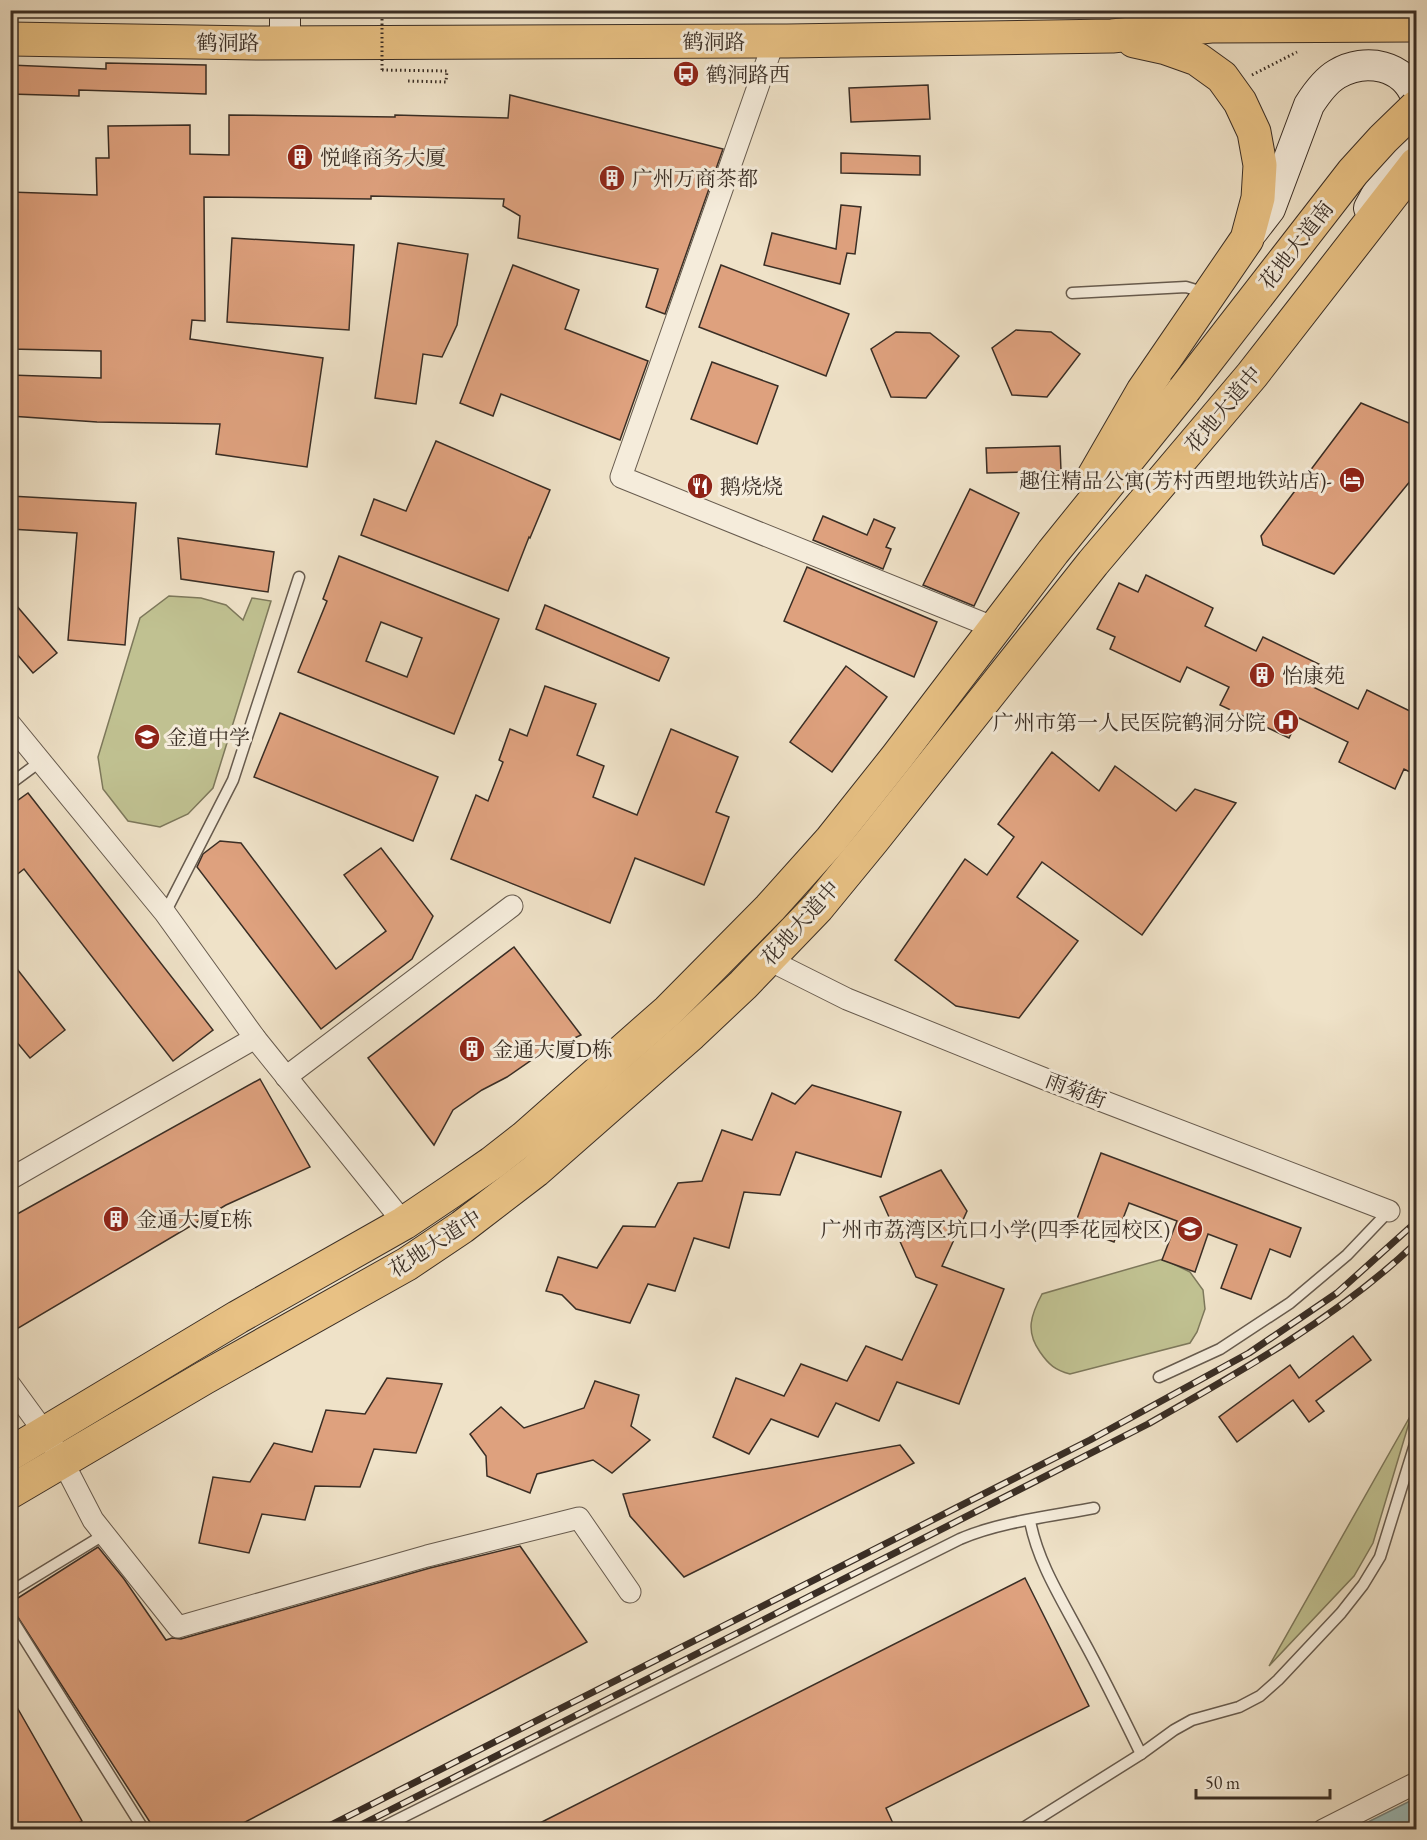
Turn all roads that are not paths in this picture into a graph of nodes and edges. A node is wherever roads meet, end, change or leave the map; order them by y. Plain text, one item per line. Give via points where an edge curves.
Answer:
1 (285, 10) edge
2 (1416, 25) edge
3 (1112, 36) junction
4 (10, 39) edge
5 (774, 41) junction
6 (285, 42) junction
7 (1416, 97) edge
8 (1416, 107) edge
9 (1416, 116) edge
10 (1416, 164) edge
11 (1247, 239) junction
12 (1334, 270) junction
13 (1071, 293) dead end
14 (1210, 294) junction
15 (1184, 390) joint
16 (1038, 571) junction
17 (299, 577) dead end
18 (995, 628) junction
19 (10, 724) edge
20 (41, 761) junction
21 (10, 784) edge
22 (512, 906) dead end
23 (165, 913) junction
24 (767, 959) junction
25 (255, 1038) junction
26 (286, 1077) junction
27 (10, 1179) edge
28 (1389, 1211) joint
29 (404, 1223) junction
30 (1159, 1377) dead end
31 (10, 1384) edge
32 (45, 1433) junction
33 (1416, 1441) edge
34 (10, 1454) edge
35 (63, 1462) junction
36 (10, 1492) edge
37 (1094, 1508) dead end
38 (1030, 1521) junction
39 (105, 1534) junction
40 (10, 1592) edge
41 (630, 1592) dead end
42 (10, 1616) edge
43 (1141, 1754) junction
44 (1416, 1783) edge
45 (144, 1830) edge
46 (377, 1830) edge
47 (1020, 1830) edge
48 (1323, 1830) edge

1 - 6 street
2 - 3 main road, 鹤洞路 via 1211,26
3 - 5 main road, 鹤洞路
3 - 11 main road via 1197,58 1222,77 1240,102 1254,132 1260,165 1258,198
4 - 6 main road, 鹤洞路
5 - 6 main road, 鹤洞路
5 - 18 street via 621,477
7 - 11 street via 1401,74 1382,67 1365,65 1337,74 1309,105 1269,209
8 - 15 main road, 花地大道南, bridge via 1353,172
9 - 12 street
10 - 12 main road, 花地大道中
11 - 14 main road
12 - 24 main road, 花地大道中 via 818,907
13 - 14 lane via 1186,287
14 - 16 main road via 1143,392
15 - 16 main road, 花地大道中
16 - 18 main road, 花地大道中
17 - 23 lane via 232,780
18 - 29 main road, 花地大道中 via 831,840 719,961 524,1138
19 - 20 street
20 - 21 lane
20 - 23 street
22 - 26 street
23 - 25 street
24 - 28 street, 雨菊街 via 847,999 990,1057
24 - 35 main road, 花地大道中 via 691,1034 536,1171 462,1227 407,1264
25 - 26 street
25 - 27 street
26 - 29 street
28 - 30 lane via 1347,1255 1290,1304 1220,1348
29 - 32 main road, 花地大道中 via 237,1317
31 - 32 street
32 - 34 main road, 花地大道中
32 - 35 street
33 - 43 lane via 1380,1557 1341,1613 1260,1696 1239,1707 1192,1720
35 - 36 main road, 花地大道中
35 - 39 street via 93,1520
37 - 38 lane
38 - 43 lane via 1034,1542 1049,1576
38 - 46 lane via 975,1532 960,1539
39 - 40 lane
39 - 41 street via 178,1627 427,1556 579,1518
42 - 45 lane
43 - 47 lane
44 - 48 street

